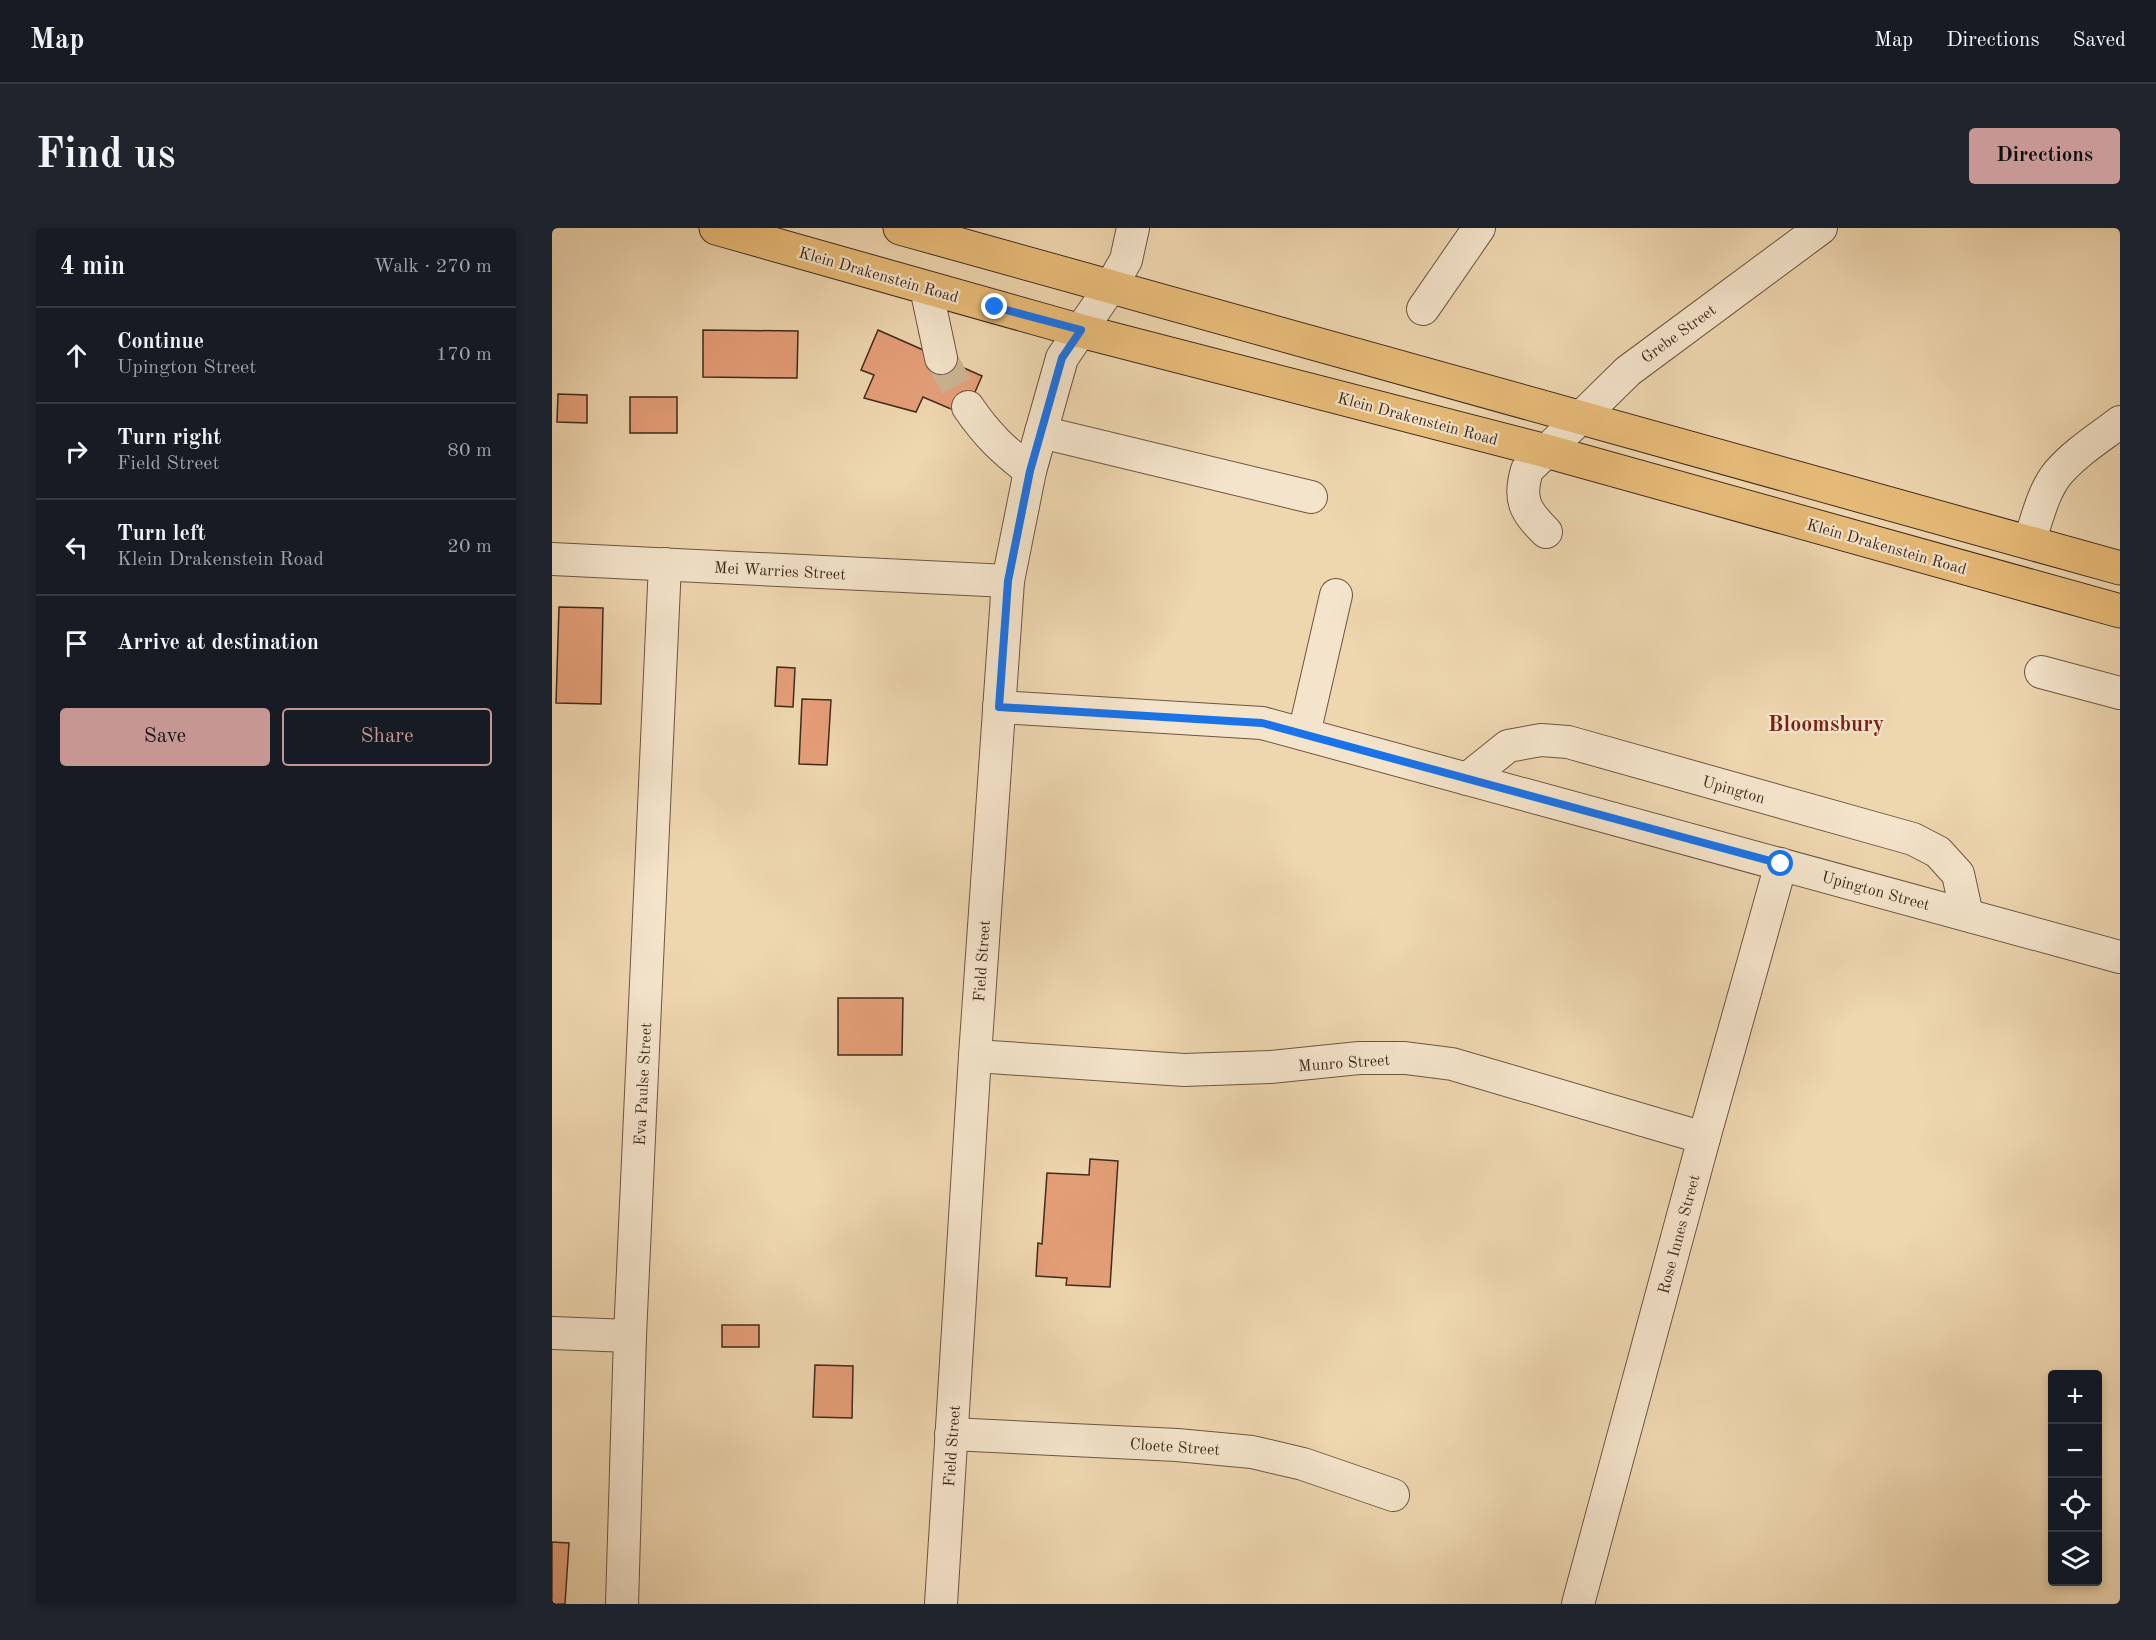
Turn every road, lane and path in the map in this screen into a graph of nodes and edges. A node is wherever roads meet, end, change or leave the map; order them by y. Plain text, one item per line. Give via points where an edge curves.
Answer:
1 (716, 228) edge
2 (900, 228) edge
3 (1133, 228) edge
4 (1479, 228) edge
5 (1821, 228) edge
6 (1111, 286) junction
7 (926, 288) junction
8 (1423, 309) dead end
9 (1081, 330) junction
10 (940, 358) tunnel mouth
11 (968, 407) tunnel mouth
12 (1581, 418) junction
13 (2120, 422) edge
14 (1041, 432) junction
15 (1546, 451) junction
16 (1030, 471) junction
17 (1311, 497) dead end
18 (1546, 532) dead end
19 (2029, 542) junction
20 (552, 559) edge
21 (665, 564) junction
22 (2120, 568) edge
23 (1008, 581) junction
24 (1336, 595) dead end
25 (2120, 611) edge
26 (2041, 672) dead end
27 (2120, 693) edge
28 (999, 707) junction
29 (1304, 734) junction
30 (1467, 779) junction
31 (1781, 864) junction
32 (1967, 915) junction
33 (2120, 957) edge
34 (975, 1056) junction
35 (1704, 1138) junction
36 (552, 1333) edge
37 (630, 1336) junction
38 (951, 1434) junction
39 (1393, 1496) dead end
40 (622, 1604) edge
41 (941, 1604) edge
42 (1578, 1604) edge

1 - 7 main road, Klein Drakenstein Road
2 - 6 main road
3 - 6 street, Field Street via 1126,260
4 - 8 street
5 - 12 street, Grebe Street via 1628,371
6 - 9 street, Field Street
6 - 12 main road
7 - 9 main road, Klein Drakenstein Road
7 - 10 street
9 - 14 street, Field Street via 1062,358
9 - 15 main road, Klein Drakenstein Road
11 - 16 street via 1001,448
12 - 15 street, Grebe Street
12 - 19 main road
13 - 19 street via 2057,475
14 - 16 street, Field Street
14 - 17 street
15 - 18 street, Grebe Street via 1527,470 1522,500 1529,516
15 - 25 main road, Klein Drakenstein Road
16 - 23 street, Field Street
19 - 22 main road
20 - 21 street, Mei Warries Street
21 - 23 street, Mei Warries Street
21 - 37 street, Eva Paulse Street
23 - 28 street, Field Street
24 - 29 street
26 - 27 street
28 - 29 street, Upington Street via 1262,723
28 - 34 street, Field Street
29 - 30 street, Upington Street
30 - 31 street, Upington Street
30 - 32 street, Upington via 1508,746 1540,740 1579,746 1913,839 1938,852 1958,874
31 - 32 street, Upington Street
31 - 35 street, Rose Innes Street
32 - 33 street, Upington Street
34 - 35 street, Munro Street via 1184,1070 1405,1058 1452,1064
34 - 38 street, Field Street
35 - 42 street, Rose Innes Street
36 - 37 street
37 - 40 street, Eva Paulse Street
38 - 39 street, Cloete Street via 1252,1452 1303,1464
38 - 41 street, Field Street

